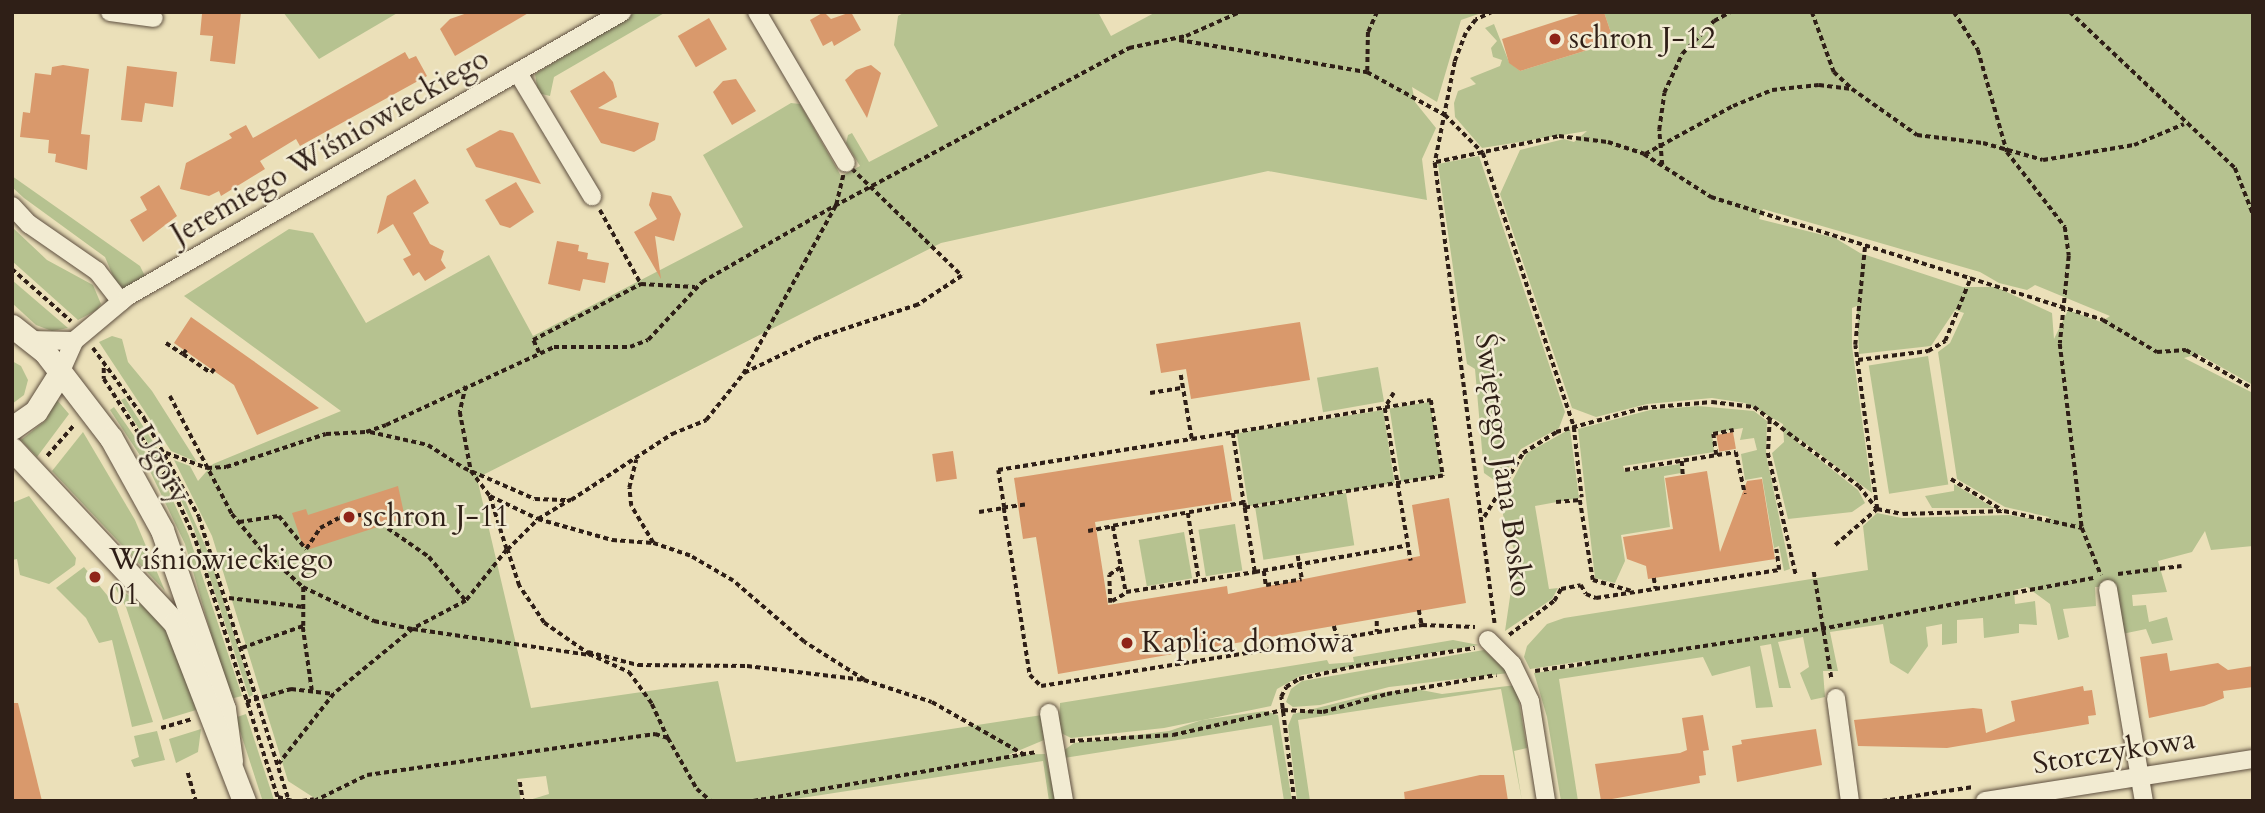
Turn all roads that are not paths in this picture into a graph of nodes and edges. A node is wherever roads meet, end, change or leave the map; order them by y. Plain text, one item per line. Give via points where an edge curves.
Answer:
1 (110, 12) edge
2 (622, 12) edge
3 (757, 12) edge
4 (154, 18) dead end
5 (518, 73) junction
6 (846, 163) road end
7 (592, 196) road end
8 (12, 206) edge
9 (121, 302) junction
10 (18, 335) edge
11 (78, 338) junction
12 (60, 373) junction
13 (12, 428) edge
14 (12, 449) edge
15 (2105, 583) road end
16 (1490, 636) road end
17 (1836, 698) road end
18 (1049, 713) dead end
19 (2253, 759) edge
20 (231, 761) junction
21 (2140, 778) junction
22 (244, 801) edge
23 (1064, 801) edge
24 (1546, 801) edge
25 (1850, 801) edge
26 (1985, 801) edge
27 (2144, 801) edge

1 - 4 street
2 - 5 street, Jeremiego Wiśniowieckiego
3 - 6 street
5 - 7 street
5 - 9 street, Jeremiego Wiśniowieckiego via 318,190 221,240
8 - 9 street via 29,224 97,271
9 - 11 street, Jeremiego Wiśniowieckiego
10 - 11 street
10 - 12 street, Ugory
11 - 12 street, Jeremiego Wiśniowieckiego
12 - 13 street via 36,411
12 - 20 street, Ugory via 131,470 162,530 224,709
14 - 20 street, Ugory via 175,623 208,714
15 - 21 street
16 - 24 street, Świętego Jana Bosko via 1519,674 1536,722
17 - 25 street
18 - 23 street
19 - 21 street, Storczykowa
20 - 22 street, Ugory
21 - 26 street, Storczykowa
21 - 27 street

